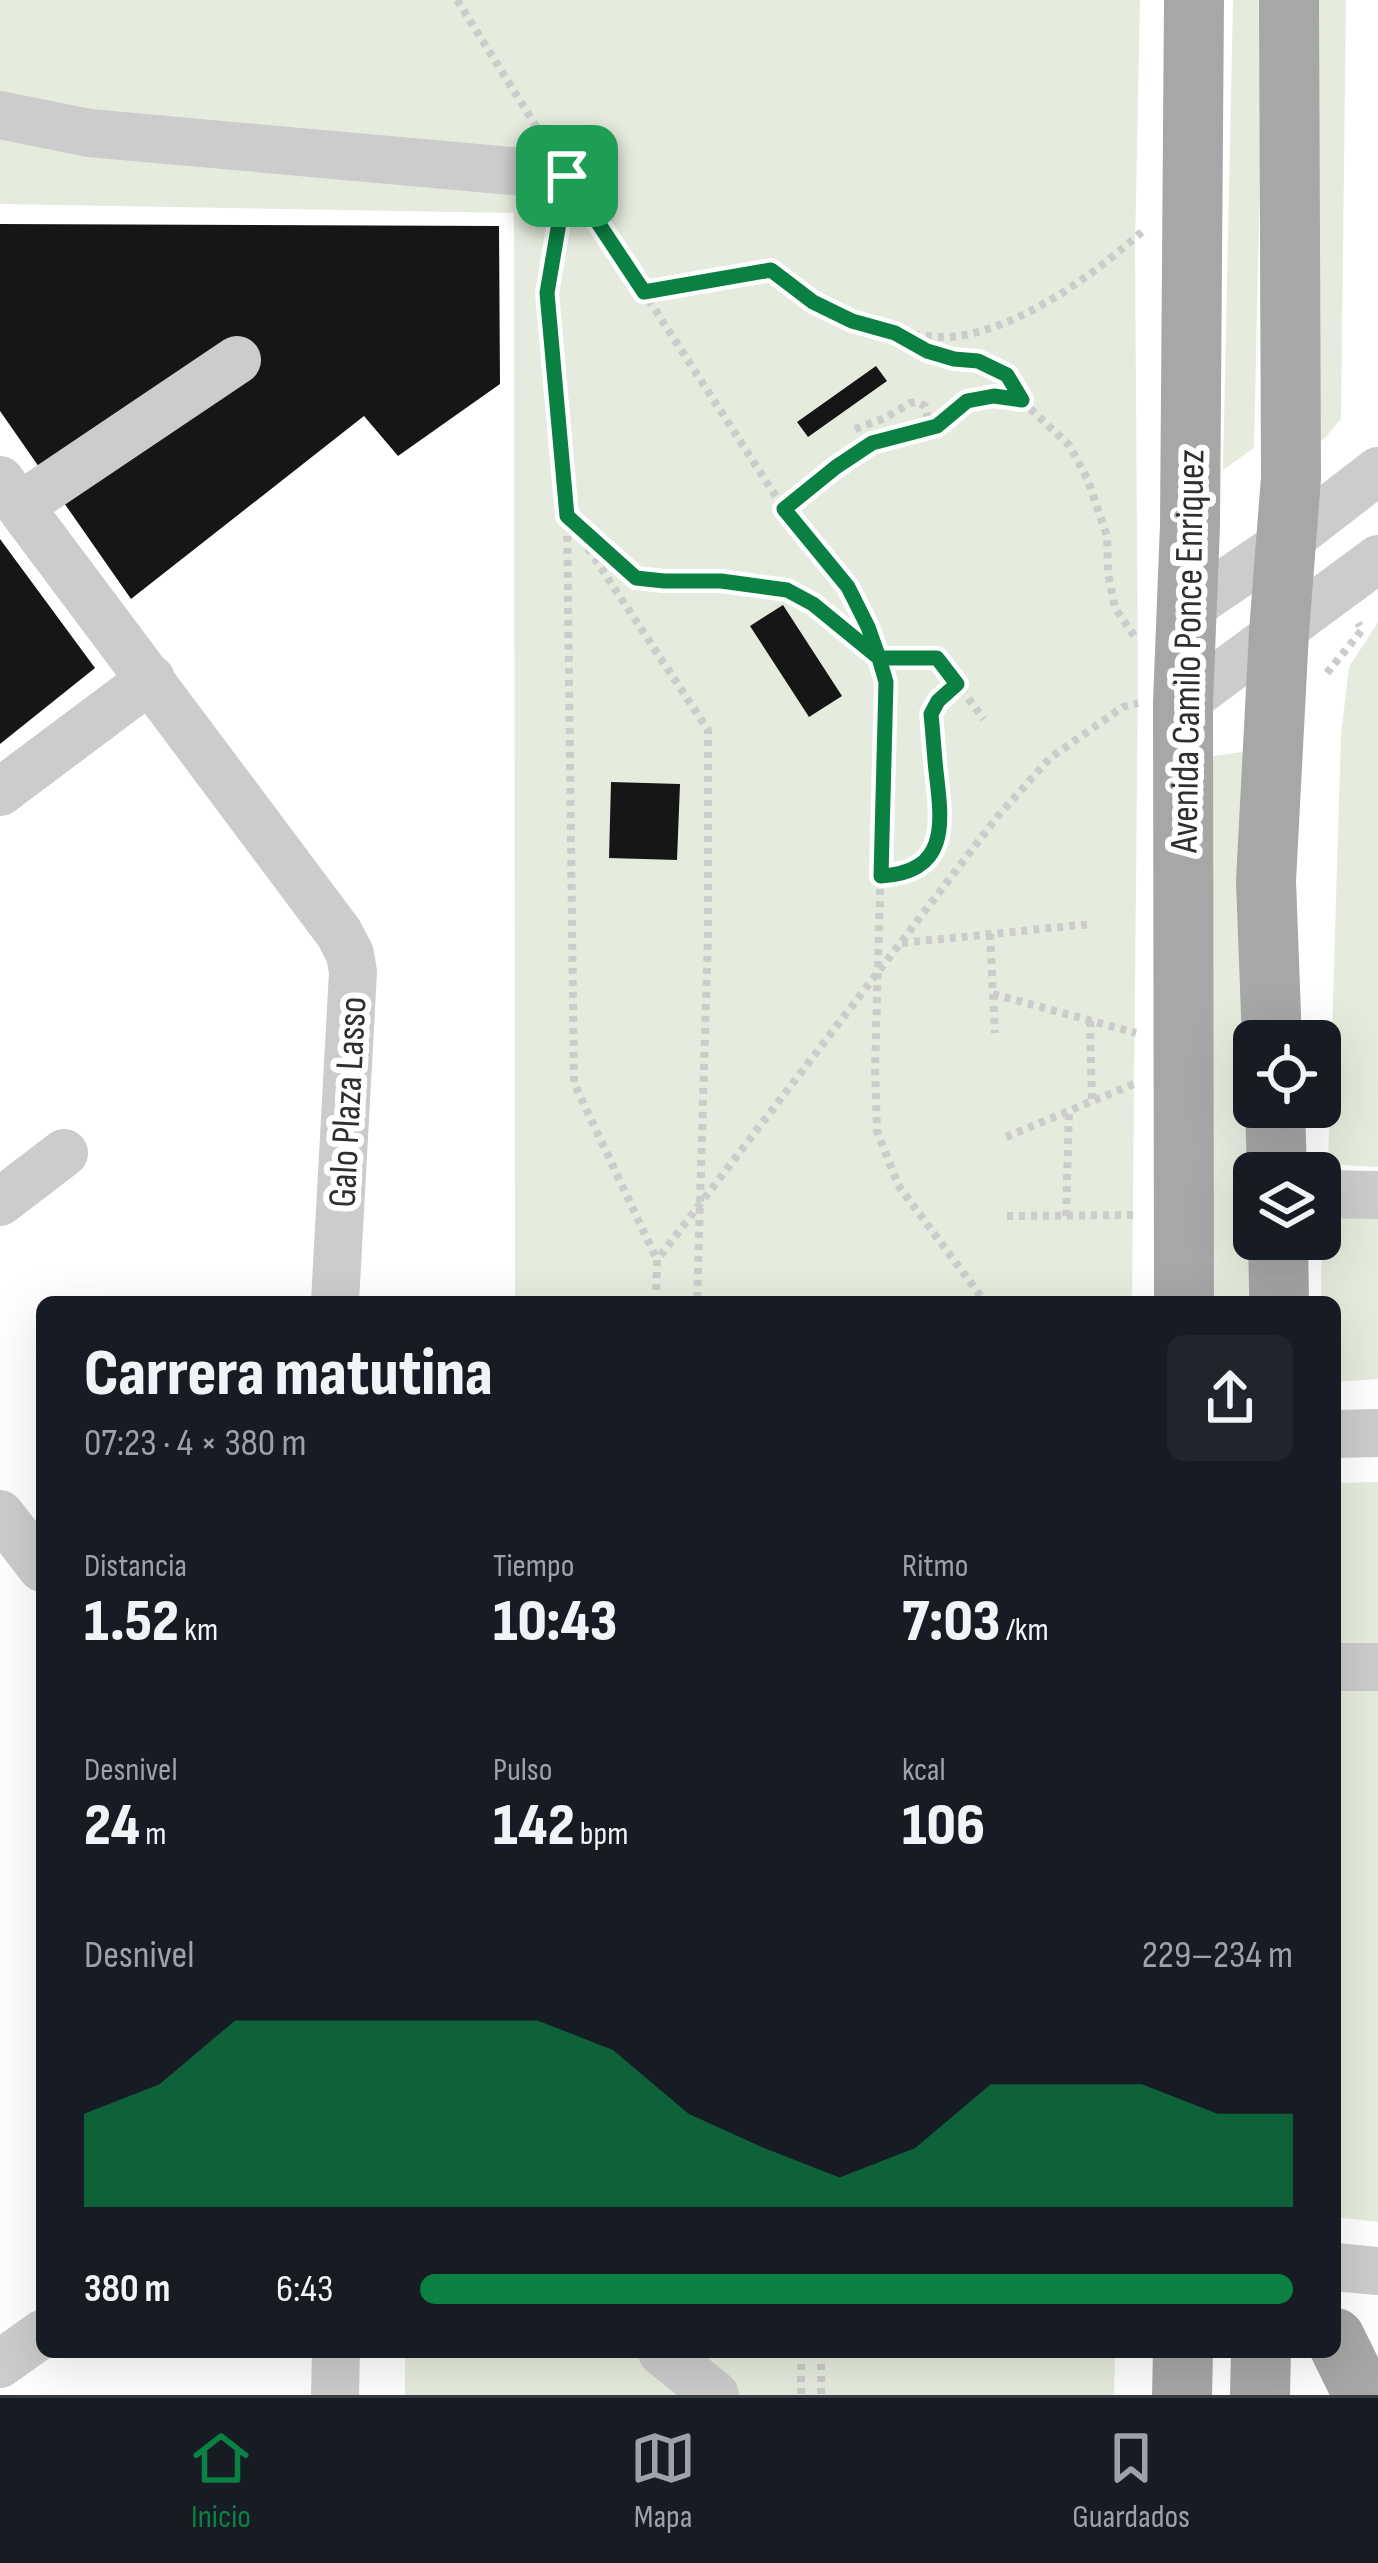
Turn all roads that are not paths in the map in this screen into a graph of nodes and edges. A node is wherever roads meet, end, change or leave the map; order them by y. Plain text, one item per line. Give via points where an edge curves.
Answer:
1 (1194, 0) edge
2 (1289, 0) edge
3 (0, 115) edge
4 (567, 176) road end
5 (237, 360) dead end
6 (1378, 470) edge
7 (10, 493) edge
8 (1286, 542) junction
9 (1378, 559) edge
10 (1187, 609) junction
11 (1279, 632) junction
12 (151, 680) junction
13 (1162, 703) junction
14 (0, 792) edge
15 (1271, 1020) edge
16 (64, 1153) dead end
17 (1341, 1194) edge
18 (1378, 1195) edge
19 (0, 1202) edge
20 (1279, 1260) edge
21 (334, 1296) edge
22 (1184, 1296) edge
23 (1280, 1296) edge
24 (1378, 1433) edge
25 (1341, 1434) edge
26 (1341, 1667) edge
27 (1378, 1667) edge
28 (1341, 2268) edge
29 (1378, 2271) edge
30 (36, 2338) edge
31 (1341, 2350) edge
32 (336, 2358) edge
33 (669, 2358) edge
34 (1183, 2358) edge
35 (1262, 2358) edge
36 (0, 2364) edge
37 (334, 2395) edge
38 (715, 2395) edge
39 (1182, 2395) edge
40 (1260, 2395) edge
41 (1363, 2395) edge

1 - 10 main road, Avenida Camilo Ponce Enriquez
2 - 8 main road
3 - 4 street via 89,133
5 - 7 street
6 - 8 street
7 - 12 street, Galo Plaza Lasso
8 - 10 street
8 - 11 main road
9 - 11 street
10 - 13 main road, Avenida Camilo Ponce Enriquez
11 - 13 street
11 - 15 main road via 1266,881
12 - 14 street
12 - 21 street, Galo Plaza Lasso via 350,954
13 - 22 main road, Avenida Camilo Ponce Enriquez
16 - 19 street
17 - 18 street
20 - 23 main road
24 - 25 street
26 - 27 street
28 - 29 street
30 - 36 street
31 - 41 main road
32 - 37 street
33 - 38 street
34 - 39 main road
35 - 40 main road

